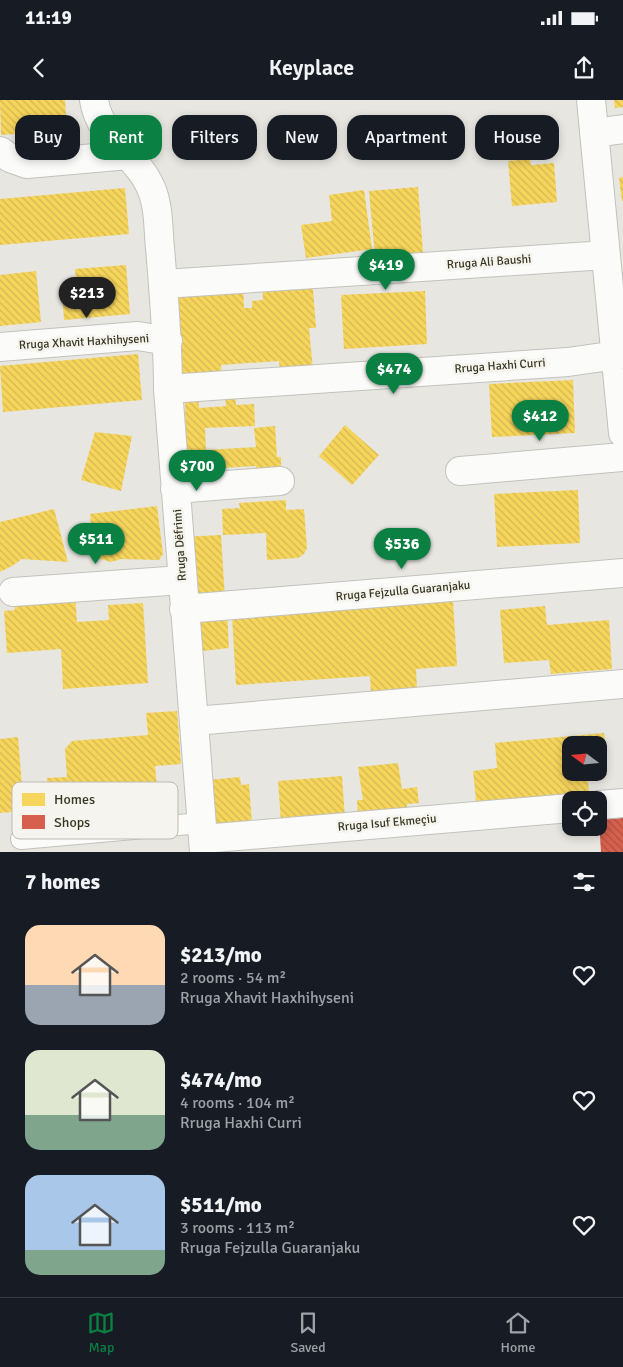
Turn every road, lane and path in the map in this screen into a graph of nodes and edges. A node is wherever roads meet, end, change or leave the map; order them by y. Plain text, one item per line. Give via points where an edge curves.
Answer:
1 (94, 100) edge
2 (591, 100) edge
3 (98, 115) edge
4 (623, 129) edge
5 (594, 133) junction
6 (0, 151) edge
7 (90, 158) edge
8 (133, 160) edge
9 (606, 255) junction
10 (163, 284) junction
11 (168, 341) junction
12 (0, 347) edge
13 (619, 355) edge
14 (168, 389) junction
15 (623, 433) edge
16 (623, 457) edge
17 (460, 470) dead end
18 (280, 482) dead end
19 (175, 489) junction
20 (623, 573) edge
21 (182, 580) junction
22 (13, 592) dead end
23 (184, 609) junction
24 (623, 684) edge
25 (195, 721) junction
26 (623, 803) edge
27 (607, 804) edge
28 (562, 809) edge
29 (178, 838) edge
30 (203, 838) edge

1 - 3 street, Rruga Dëfrimi
2 - 5 street
4 - 5 street
5 - 9 street
6 - 7 street via 27,164
8 - 10 street, Rruga Dëfrimi via 155,198
9 - 10 street, Rruga Ali Baushi
9 - 13 street
10 - 11 street, Rruga Dëfrimi
11 - 12 street, Rruga Xhavit Haxhihyseni via 138,336
11 - 14 street, Rruga Dëfrimi
13 - 14 street, Rruga Haxhi Curri via 568,362
13 - 15 street
14 - 19 street, Rruga Dëfrimi
16 - 17 street
18 - 19 street
19 - 21 street, Rruga Dëfrimi
20 - 23 street, Rruga Fejzulla Guaranjaku
21 - 22 street
21 - 23 street, Rruga Dëfrimi
23 - 25 street, Rruga Dëfrimi
24 - 25 street
25 - 30 street, Rruga Dëfrimi
26 - 27 street
28 - 30 street, Rruga Isuf Ekmeçiu
29 - 30 lane

